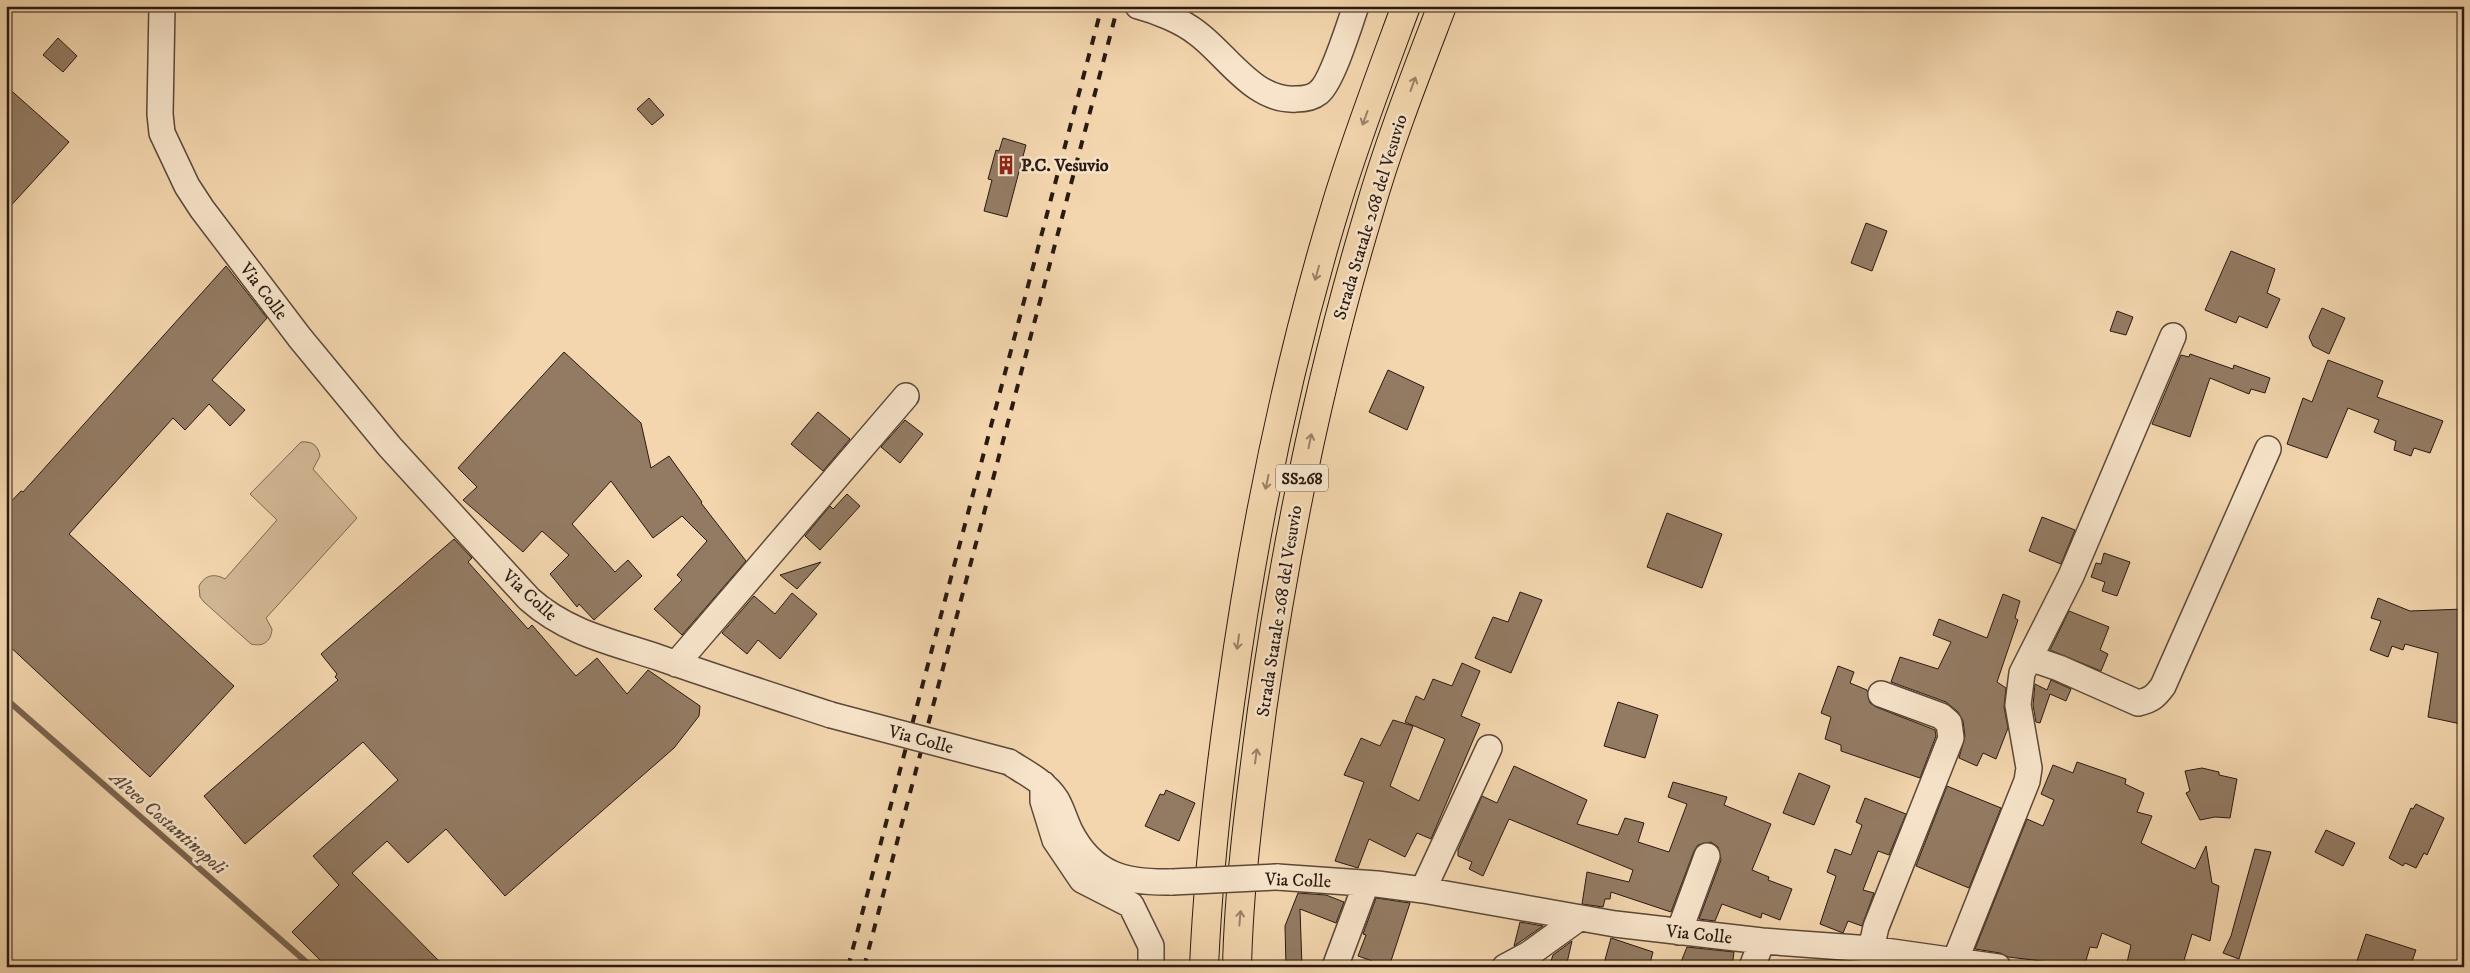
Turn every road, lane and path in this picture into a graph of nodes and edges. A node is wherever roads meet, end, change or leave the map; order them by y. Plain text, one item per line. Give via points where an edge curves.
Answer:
1 (162, 6) edge
2 (1356, 6) edge
3 (1406, 6) edge
4 (1442, 6) edge
5 (1141, 7) edge
6 (2172, 336) dead end
7 (906, 396) dead end
8 (2268, 449) dead end
9 (2030, 658) junction
10 (676, 664) junction
11 (1881, 694) dead end
12 (1489, 748) dead end
13 (1043, 784) junction
14 (1707, 856) dead end
15 (1366, 884) junction
16 (1423, 890) junction
17 (1579, 918) junction
18 (1679, 932) junction
19 (1762, 941) junction
20 (1879, 956) edge
21 (1955, 961) junction
22 (1151, 967) edge
23 (1204, 967) edge
24 (1236, 967) edge
25 (1335, 967) edge
26 (1505, 967) edge
27 (1752, 967) edge
28 (1998, 967) edge

1 - 10 street, Via Colle via 160,114 165,142 202,209 300,338 441,505 547,615 569,628
2 - 5 street via 1328,82 1318,94 1288,100 1256,86 1196,32
3 -> 23 highway, Strada Statale 268 del Vesuvio / SS268 via 1334,212 1289,384 1263,503 1241,624 1222,759
24 -> 4 highway, Strada Statale 268 del Vesuvio / SS268 via 1255,763 1273,632 1300,486 1338,324 1369,211
6 - 9 street via 2071,576
7 - 10 street
8 - 9 street via 2157,695 2138,703
9 - 21 street via 2018,693 2029,768 2027,781
10 - 13 street, Via Colle, bridge via 830,714 1009,762
11 - 20 street via 1941,716 1949,723 1951,738 1876,927
12 - 16 street
13 - 15 street, Via Colle, bridge via 1056,800 1071,833 1092,860 1113,875 1140,882 1277,877
13 - 22 street via 1043,801 1055,840 1082,880 1131,905 1150,946
14 - 18 street
15 - 16 street, Via Colle
15 - 25 street
16 - 17 street, Via Colle
17 - 18 street, Via Colle
17 - 26 street
18 - 19 street, Via Colle
19 - 20 street, Via Colle
19 - 27 street
20 - 21 street, Via Colle
21 - 28 street, Via Colle

